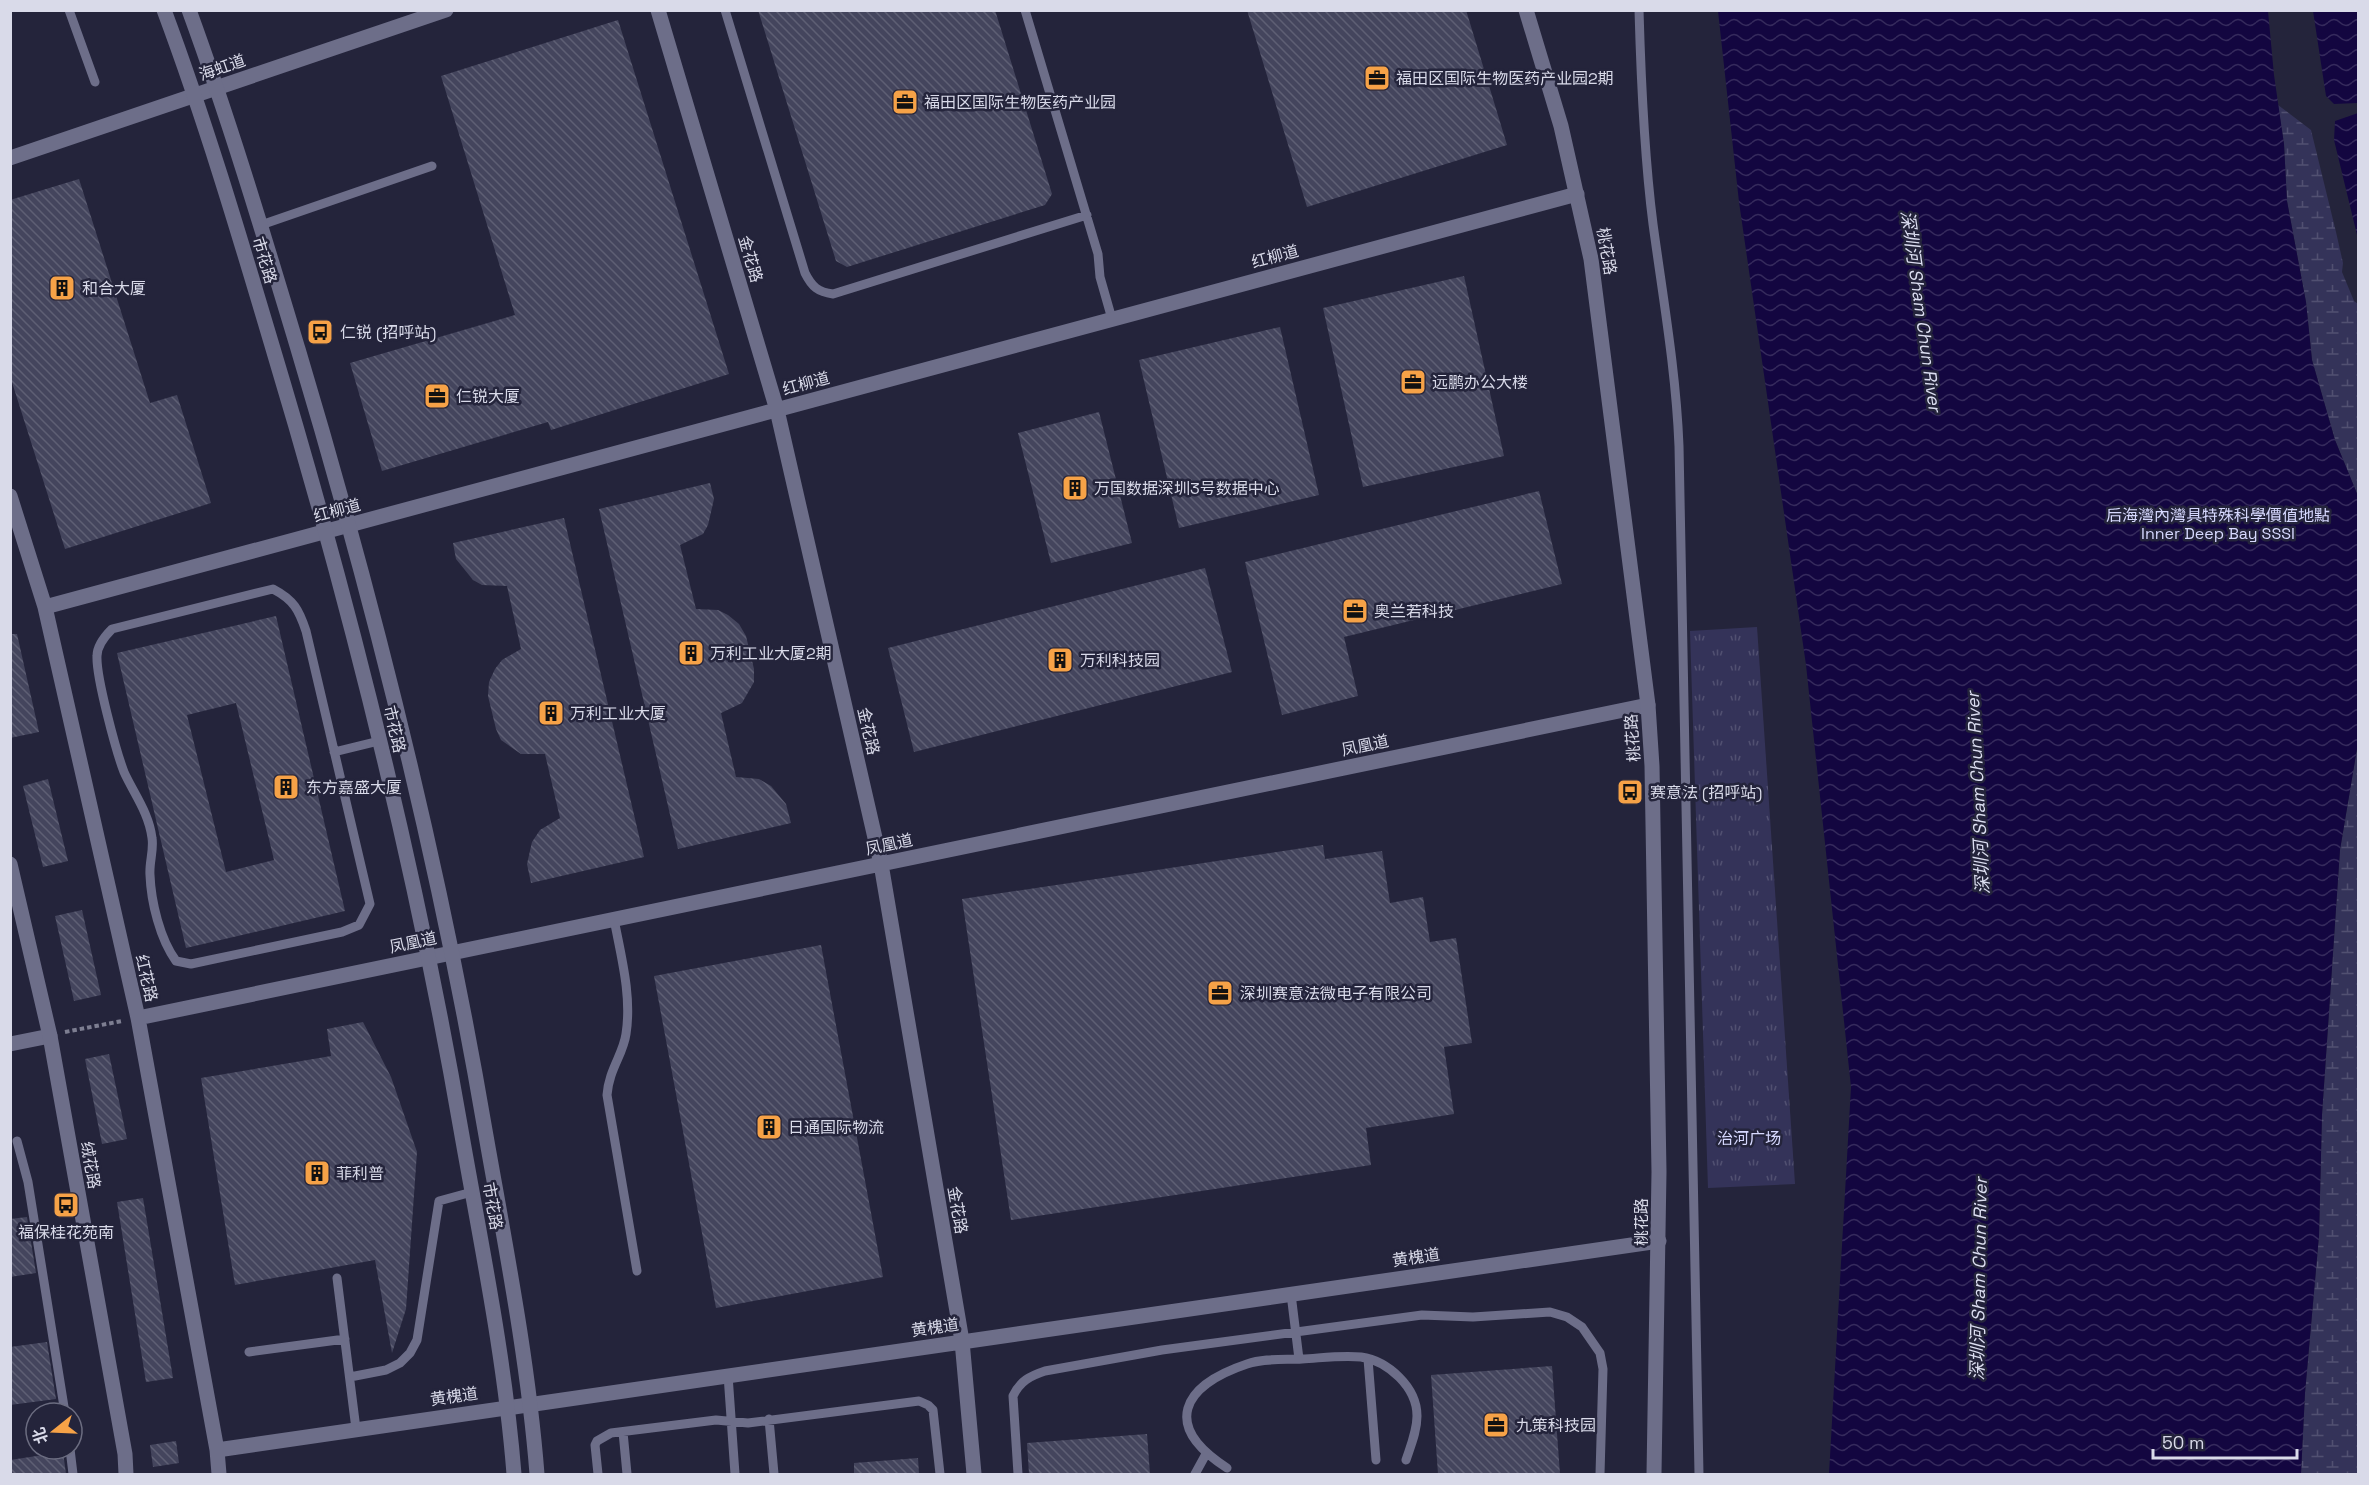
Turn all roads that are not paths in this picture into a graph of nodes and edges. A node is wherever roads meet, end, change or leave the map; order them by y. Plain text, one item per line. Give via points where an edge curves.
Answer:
1 (69, 10) edge
2 (164, 10) edge
3 (189, 10) edge
4 (446, 10) edge
5 (658, 10) edge
6 (725, 10) edge
7 (1024, 10) edge
8 (1526, 10) edge
9 (1639, 10) edge
10 (95, 82) dead end
11 (217, 88) junction
12 (195, 95) junction
13 (10, 158) edge
14 (432, 166) dead end
15 (1577, 194) junction
16 (1087, 215) junction
17 (261, 225) junction
18 (1112, 319) junction
19 (777, 410) junction
20 (10, 496) edge
21 (350, 525) junction
22 (327, 531) junction
23 (45, 607) junction
24 (1648, 705) junction
25 (380, 741) junction
26 (334, 752) junction
27 (10, 864) edge
28 (880, 864) junction
29 (614, 919) junction
30 (453, 952) junction
31 (429, 957) junction
32 (138, 1018) junction
33 (50, 1035) junction
34 (10, 1044) edge
35 (17, 1141) dead end
36 (472, 1192) junction
37 (1659, 1241) junction
38 (637, 1271) dead end
39 (337, 1278) dead end
40 (1291, 1293) junction
41 (1295, 1332) junction
42 (345, 1339) junction
43 (962, 1341) junction
44 (249, 1352) dead end
45 (1299, 1359) junction
46 (1368, 1359) junction
47 (728, 1375) junction
48 (350, 1377) junction
49 (63, 1401) edge
50 (530, 1404) junction
51 (506, 1407) junction
52 (769, 1419) junction
53 (731, 1420) junction
54 (356, 1429) junction
55 (623, 1432) junction
56 (217, 1450) junction
57 (1206, 1454) junction
58 (1376, 1460) dead end
59 (1406, 1460) dead end
60 (1227, 1468) dead end
61 (126, 1474) edge
62 (219, 1474) edge
63 (514, 1474) edge
64 (537, 1474) edge
65 (598, 1474) edge
66 (627, 1474) edge
67 (735, 1474) edge
68 (774, 1474) edge
69 (939, 1474) edge
70 (974, 1474) edge
71 (1018, 1474) edge
72 (1195, 1474) edge
73 (1600, 1474) edge
74 (1654, 1474) edge
75 (1699, 1474) edge

1 - 10 lane
2 - 12 street, 市花路
3 - 11 street, 市花路
4 - 11 street, 海虹道
5 - 19 street, 金花路
6 - 16 lane via 805,273 820,292 833,294
7 - 16 lane
8 - 15 street, 桃花路
9 - 75 lane via 1653,222 1677,390
11 - 12 street, 海虹道
11 - 17 street, 市花路
12 - 13 street, 海虹道
12 - 22 street, 市花路
14 - 17 lane
15 - 18 street, 红柳道
15 - 24 street, 桃花路 via 1591,259
16 - 18 lane
17 - 21 street, 市花路
18 - 19 street, 红柳道
19 - 21 street, 红柳道
19 - 28 street, 金花路
20 - 23 street, 红花路
21 - 22 street, 红柳道
21 - 30 street, 市花路
22 - 23 street, 红柳道
22 - 25 street, 市花路
23 - 32 street, 红花路
24 - 28 street, 凤凰道
24 - 37 street, 桃花路 via 1653,778
25 - 26 lane
25 - 31 street, 市花路
26 - 26 lane via 369,904 359,925 191,964 176,961 162,933 154,900 150,873 153,839 146,811 123,768 99,677 97,654 103,640 112,629 273,589 299,608
27 - 33 street, 绒花路
28 - 29 street, 凤凰道
28 - 43 street, 金花路
29 - 30 street, 凤凰道
29 - 38 lane via 628,1016 626,1037 608,1077 607,1095
30 - 31 street, 凤凰道
30 - 50 street, 市花路
31 - 32 street, 凤凰道
31 - 36 street, 市花路
32 - 56 street, 红花路
33 - 34 street
33 - 61 street, 绒花路
35 - 49 lane via 28,1182
36 - 48 lane via 439,1201 423,1314 410,1353 386,1370
36 - 51 street, 市花路
37 - 40 street, 黄槐道
37 - 74 street, 桃花路
39 - 42 lane
40 - 41 lane
40 - 43 street, 黄槐道
41 - 45 lane
41 - 71 lane via 1162,1350 1029,1377 1017,1386 1013,1396
41 - 73 lane via 1422,1315 1473,1317 1550,1312 1567,1317 1594,1340 1600,1353
42 - 44 lane
42 - 48 lane
43 - 47 street, 黄槐道
43 - 70 street, 金花路
45 - 46 lane
45 - 57 lane via 1248,1364 1197,1390 1187,1411 1187,1429
46 - 58 lane
46 - 59 lane via 1397,1375 1413,1399 1416,1428
47 - 50 street, 黄槐道
47 - 53 lane
48 - 54 lane
50 - 51 street, 黄槐道
50 - 64 street, 市花路
51 - 54 street, 黄槐道
51 - 63 street, 市花路
52 - 53 lane via 748,1423
52 - 68 lane
52 - 69 lane via 924,1402 933,1410
53 - 55 lane
53 - 67 lane
54 - 56 street, 黄槐道
55 - 65 lane via 597,1441
55 - 66 lane
56 - 62 street, 红花路
57 - 60 lane
57 - 72 lane

